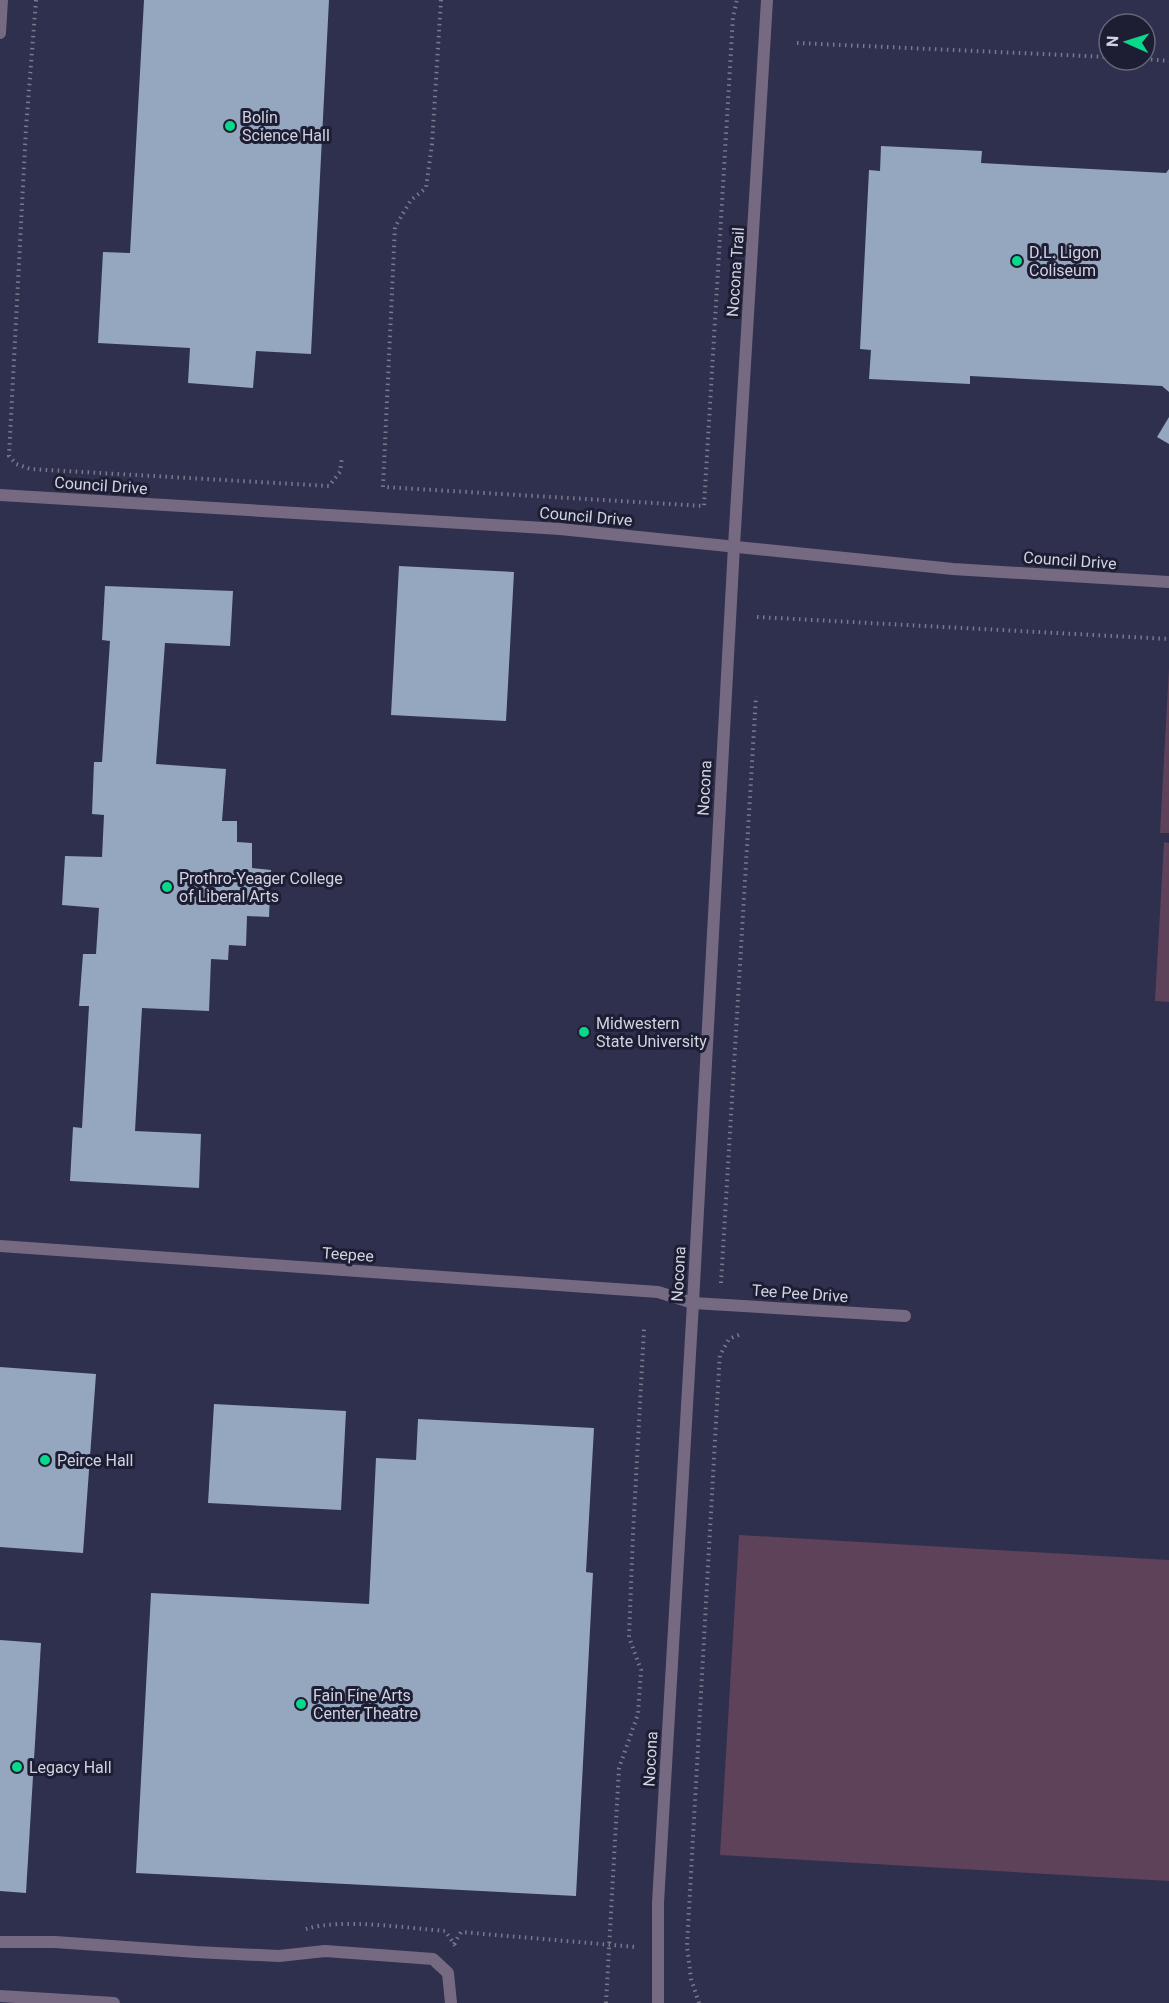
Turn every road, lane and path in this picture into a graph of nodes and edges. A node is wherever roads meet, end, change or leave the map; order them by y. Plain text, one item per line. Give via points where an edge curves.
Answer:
1 (2, 0) edge
2 (36, 0) edge
3 (441, 0) edge
4 (736, 0) edge
5 (767, 0) edge
6 (0, 33) edge
7 (797, 43) dead end
8 (1097, 56) edge
9 (342, 457) dead end
10 (0, 495) edge
11 (734, 546) junction
12 (1169, 582) edge
13 (757, 617) dead end
14 (1169, 639) edge
15 (756, 696) dead end
16 (0, 1246) edge
17 (721, 1290) dead end
18 (693, 1303) junction
19 (905, 1316) dead end
20 (644, 1329) dead end
21 (741, 1334) dead end
22 (0, 1942) edge
23 (454, 1944) dead end
24 (610, 1944) junction
25 (658, 1948) junction
26 (688, 1951) junction
27 (0, 1996) edge
28 (114, 2003) edge
29 (451, 2003) edge
30 (606, 2003) edge
31 (658, 2003) edge
32 (699, 2003) edge

1 - 6 street
2 - 9 path via 9,456 16,464 30,469 329,486 340,472
3 - 4 path via 426,188 411,200 395,227 383,487 704,506
5 - 11 street, Nocona Trail
7 - 8 path
10 - 11 street, Council Drive via 560,529
11 - 12 street, Council Drive via 953,569
11 - 18 street, Nocona
13 - 14 path
15 - 17 path
16 - 18 street, Teepee via 658,1292
18 - 19 street, Tee Pee Drive
18 - 25 street, Nocona
20 - 24 path via 629,1637 641,1670 638,1714 619,1768
21 - 26 path via 729,1339 720,1355
22 - 29 street via 279,1956 325,1951 433,1959 448,1973
23 - 24 path via 461,1932
24 - 25 path
24 - 30 path
25 - 26 path
25 - 31 street, Nocona
26 - 32 path
27 - 28 street

